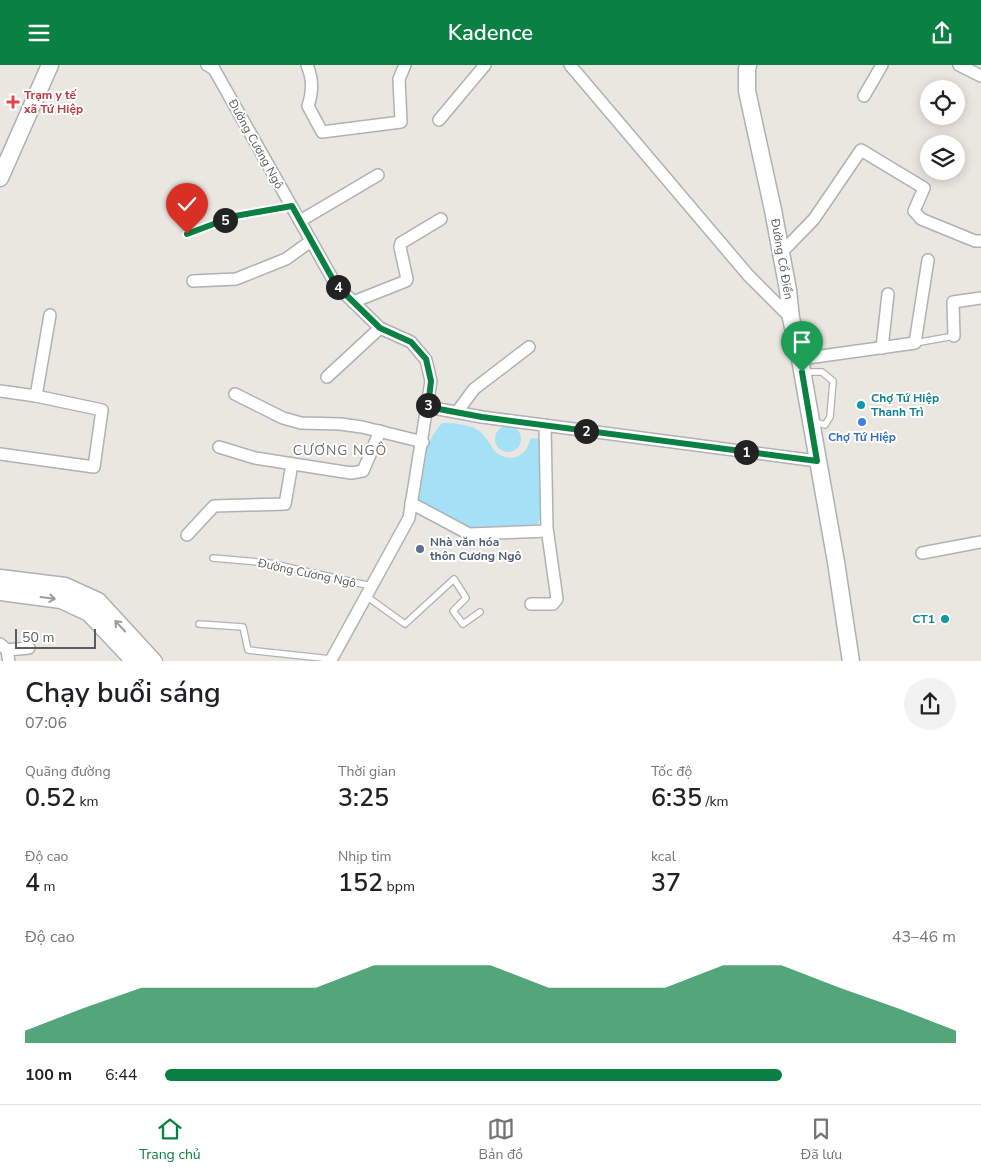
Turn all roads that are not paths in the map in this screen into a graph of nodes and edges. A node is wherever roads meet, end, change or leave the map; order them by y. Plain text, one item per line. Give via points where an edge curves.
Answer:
1 (50, 65) edge
2 (207, 65) edge
3 (307, 65) edge
4 (405, 65) edge
5 (485, 65) edge
6 (570, 65) edge
7 (748, 65) edge
8 (882, 65) edge
9 (959, 65) edge
10 (981, 77) edge
11 (864, 96) dead end
12 (439, 120) dead end
13 (378, 175) dead end
14 (0, 178) edge
15 (292, 206) junction
16 (441, 219) dead end
17 (300, 221) junction
18 (187, 234) dead end
19 (311, 241) junction
20 (981, 241) edge
21 (782, 253) junction
22 (928, 260) dead end
23 (193, 281) dead end
24 (888, 294) dead end
25 (981, 298) edge
26 (353, 301) junction
27 (50, 315) dead end
28 (791, 318) junction
29 (380, 328) junction
30 (954, 336) joint
31 (915, 343) junction
32 (529, 347) dead end
33 (882, 347) junction
34 (801, 365) junction
35 (328, 377) dead end
36 (0, 391) edge
37 (235, 394) dead end
38 (36, 396) junction
39 (428, 407) junction
40 (457, 412) junction
41 (810, 421) junction
42 (545, 425) junction
43 (380, 431) junction
44 (423, 441) junction
45 (219, 447) dead end
46 (0, 454) edge
47 (817, 461) junction
48 (292, 464) junction
49 (411, 503) junction
50 (547, 531) junction
51 (187, 535) dead end
52 (981, 542) edge
53 (922, 553) dead end
54 (213, 558) dead end
55 (0, 578) edge
56 (369, 591) junction
57 (0, 592) edge
58 (75, 598) junction
59 (531, 604) dead end
60 (480, 612) dead end
61 (199, 624) dead end
62 (29, 648) dead end
63 (5, 652) edge
64 (330, 660) edge
65 (135, 661) edge
66 (154, 661) edge
67 (851, 661) edge

1 - 14 street
2 - 15 street, Đường Cương Ngô via 214,69
3 - 4 street via 313,93 308,106 322,132 401,122 399,79
5 - 12 street
6 - 28 street via 748,275
7 - 21 street, Đường Cổ Điển via 747,91
8 - 11 street
9 - 10 street
13 - 17 street
15 - 17 street, Đường Cương Ngô
15 - 18 lane via 235,216
16 - 26 street via 401,243 406,281
17 - 19 street, Đường Cương Ngô
19 - 23 street via 286,259 236,279
19 - 26 street, Đường Cương Ngô via 336,285
20 - 21 street via 921,219 914,211 924,188 861,150 814,219
21 - 28 street, Đường Cổ Điển
22 - 31 street
24 - 33 street
25 - 30 street via 953,302
26 - 29 street, Đường Cương Ngô
27 - 38 street
28 - 34 street, Đường Cổ Điển
29 - 35 street
29 - 39 street, Đường Cương Ngô via 411,342 426,359 431,381
30 - 31 lane
31 - 33 street
32 - 40 street via 474,389
33 - 34 street
34 - 41 street, Đường Cổ Điển
34 - 41 lane via 822,372 833,381 830,417 825,425
36 - 38 street
37 - 43 street via 283,418 301,423 340,424
38 - 46 street via 102,410 94,467
39 - 40 street
39 - 44 street, Đường Cương Ngô
40 - 42 street
41 - 47 street, Đường Cổ Điển
42 - 47 street
42 - 50 street
43 - 44 street
43 - 48 street via 364,471 351,473
44 - 49 street, Đường Cương Ngô
45 - 48 street via 255,458
47 - 67 street, Đường Cổ Điển
48 - 51 street via 285,504 214,506
49 - 50 street via 469,534
49 - 56 street, Đường Cương Ngô via 409,517
50 - 59 street via 557,599 554,604
52 - 53 street
54 - 56 lane, Đường Cương Ngô via 269,563
55 - 58 street via 65,586
56 - 60 lane, Đường Cương Ngô via 406,624 454,579 466,598 453,611 463,624
56 - 64 street, Đường Cương Ngô
57 -> 58 street via 61,600
58 - 65 street
66 -> 58 street via 98,601
61 - 64 lane, Đường Cương Ngô via 243,627 248,649
62 - 63 street

